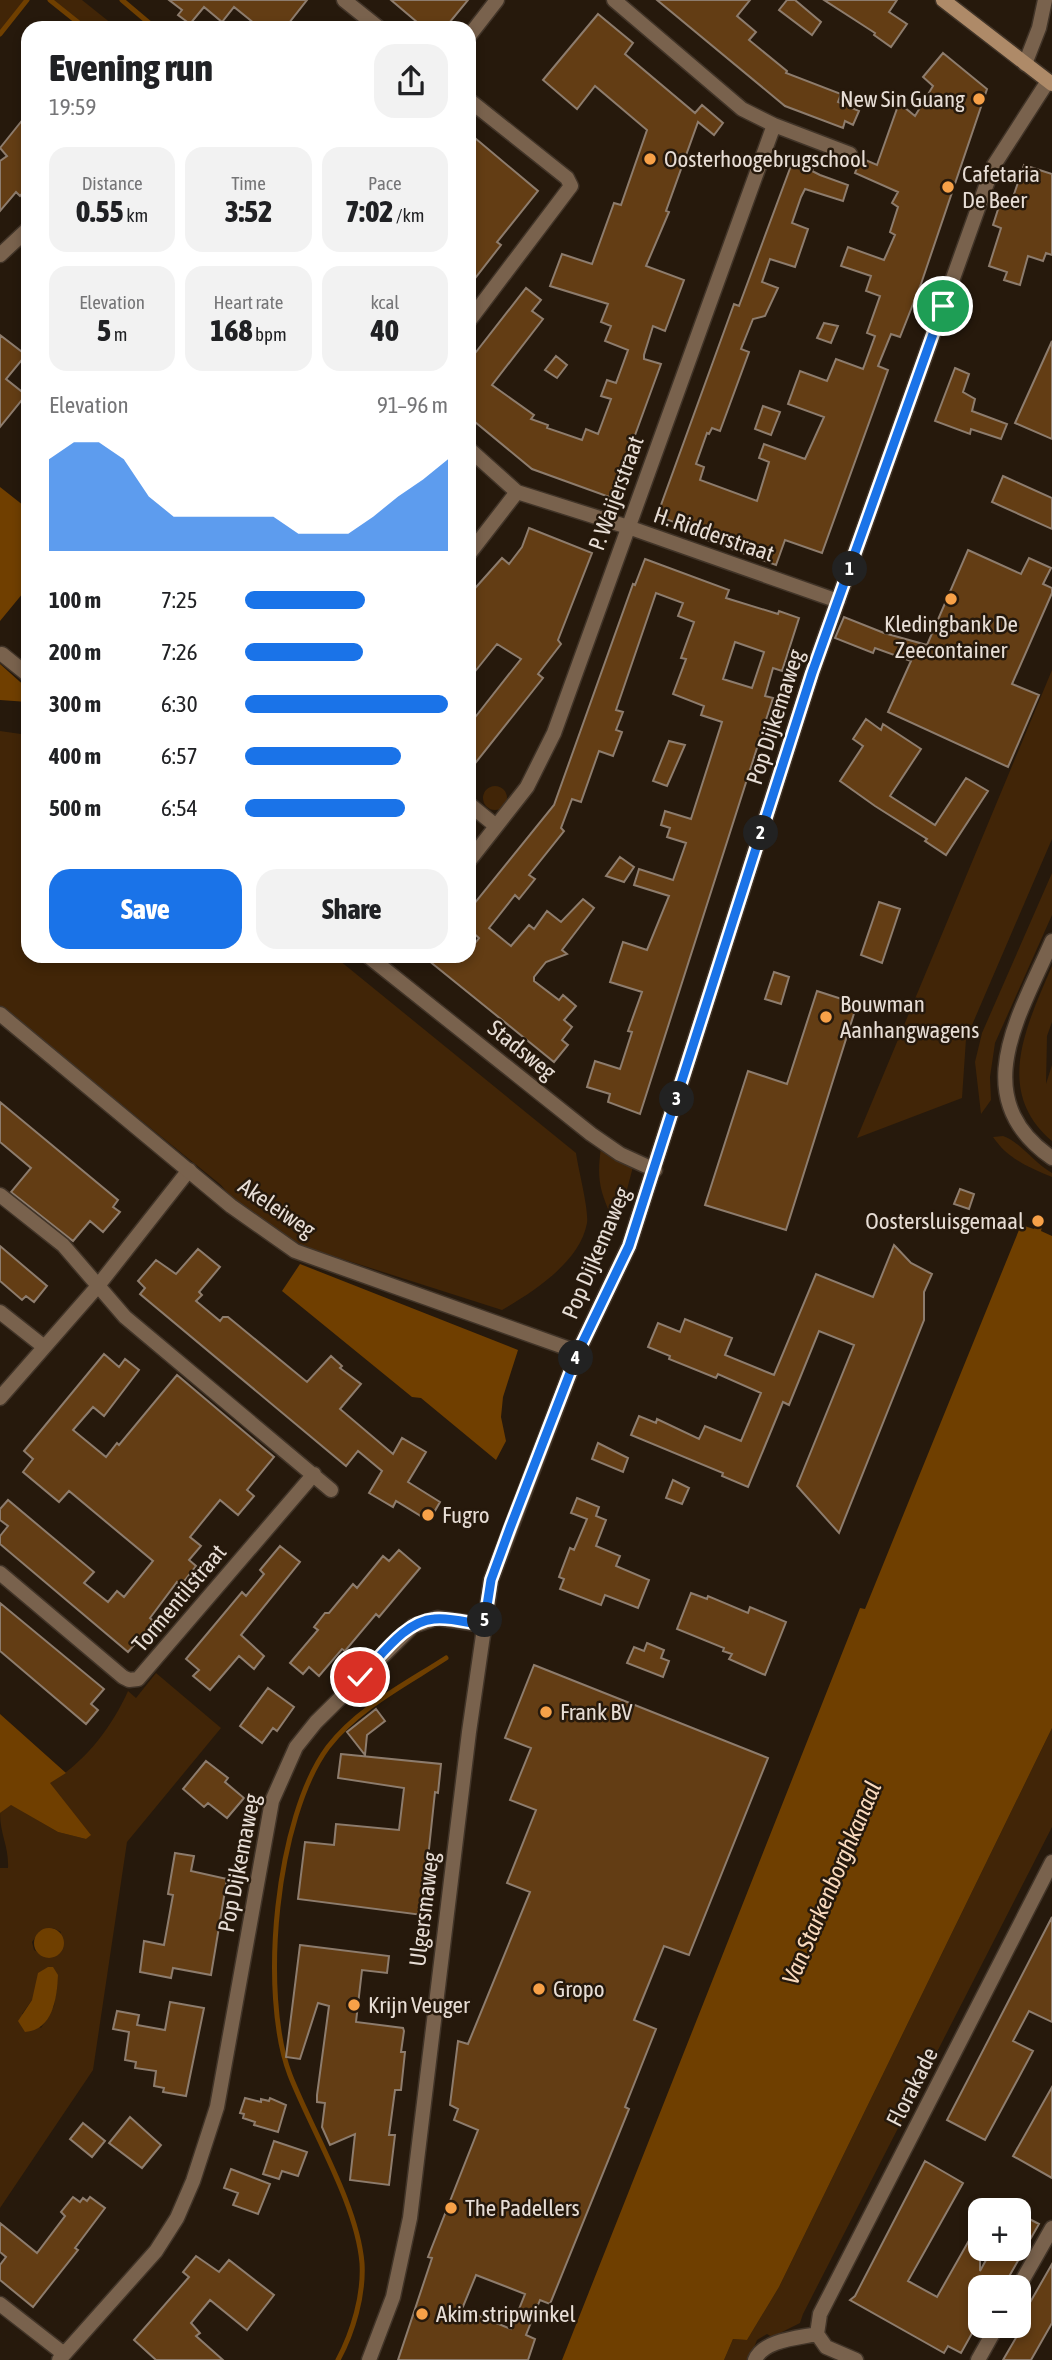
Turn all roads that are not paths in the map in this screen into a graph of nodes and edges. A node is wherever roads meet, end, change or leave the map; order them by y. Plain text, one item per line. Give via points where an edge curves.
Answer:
1 (344, 0) edge
2 (497, 0) edge
3 (614, 0) edge
4 (943, 0) edge
5 (1045, 0) edge
6 (370, 21) edge
7 (476, 27) edge
8 (1025, 64) junction
9 (1050, 82) edge
10 (476, 106) edge
11 (774, 125) junction
12 (850, 154) dead end
13 (21, 236) edge
14 (0, 255) edge
15 (476, 312) edge
16 (476, 455) edge
17 (517, 492) junction
18 (628, 527) junction
19 (476, 545) edge
20 (838, 601) junction
21 (2, 654) dead end
22 (21, 669) edge
23 (476, 809) edge
24 (496, 826) junction
25 (476, 852) edge
26 (1052, 941) edge
27 (377, 963) edge
28 (389, 963) edge
29 (384, 968) junction
30 (0, 1014) edge
31 (1052, 1158) edge
32 (189, 1170) junction
33 (655, 1170) junction
34 (0, 1195) edge
35 (97, 1287) junction
36 (0, 1312) edge
37 (43, 1346) junction
38 (578, 1352) junction
39 (0, 1398) edge
40 (314, 1474) junction
41 (331, 1490) dead end
42 (0, 1573) edge
43 (484, 1625) junction
44 (1052, 1862) edge
45 (1052, 2228) edge
46 (1025, 2275) edge
47 (0, 2304) edge
48 (817, 2333) junction
49 (990, 2338) edge
50 (62, 2357) edge
51 (369, 2360) edge
52 (755, 2360) edge
53 (856, 2360) edge
54 (978, 2360) edge

1 - 6 street
2 - 7 street
3 - 11 street via 742,109
4 - 8 main road
5 - 8 street
8 - 9 main road
9 - 20 street, Pop Dijkemaweg via 995,165
10 - 15 street via 571,186
11 - 12 street
11 - 18 street, P. Waijerstraat
13 - 14 street
16 - 17 street, H. Ridderstraat
17 - 18 street, H. Ridderstraat
17 - 19 street
18 - 20 street, H. Ridderstraat
18 - 24 street, P. Waijerstraat via 554,733 527,787
20 - 33 street, Pop Dijkemaweg
21 - 22 street
23 - 24 street
24 - 25 street, P. Waijerstraat
26 - 31 street via 1007,1048 1004,1080 1019,1126
27 - 29 street, Stadsweg
28 - 29 street
29 - 33 street, Stadsweg via 591,1134
30 - 32 street, Akeleiweg
32 - 35 street
32 - 38 street, Akeleiweg via 295,1251
33 - 38 street, Pop Dijkemaweg via 629,1246
34 - 35 street via 63,1245
35 - 37 street
35 - 40 street via 125,1317
36 - 37 street
37 - 39 street
38 - 43 street, Pop Dijkemaweg via 491,1580
40 - 41 street
40 - 42 street, Tormentilstraat via 138,1679 123,1677
43 - 50 street, Pop Dijkemaweg via 437,1618 413,1626 296,1747 272,1801 217,2107 193,2181 156,2251
43 - 51 street, Ulgersmaweg via 410,2218 393,2297
44 - 48 street, Florakade via 820,2314
45 - 46 street
47 - 50 street
48 - 52 street via 777,2343
48 - 53 street via 826,2347
49 - 54 street

